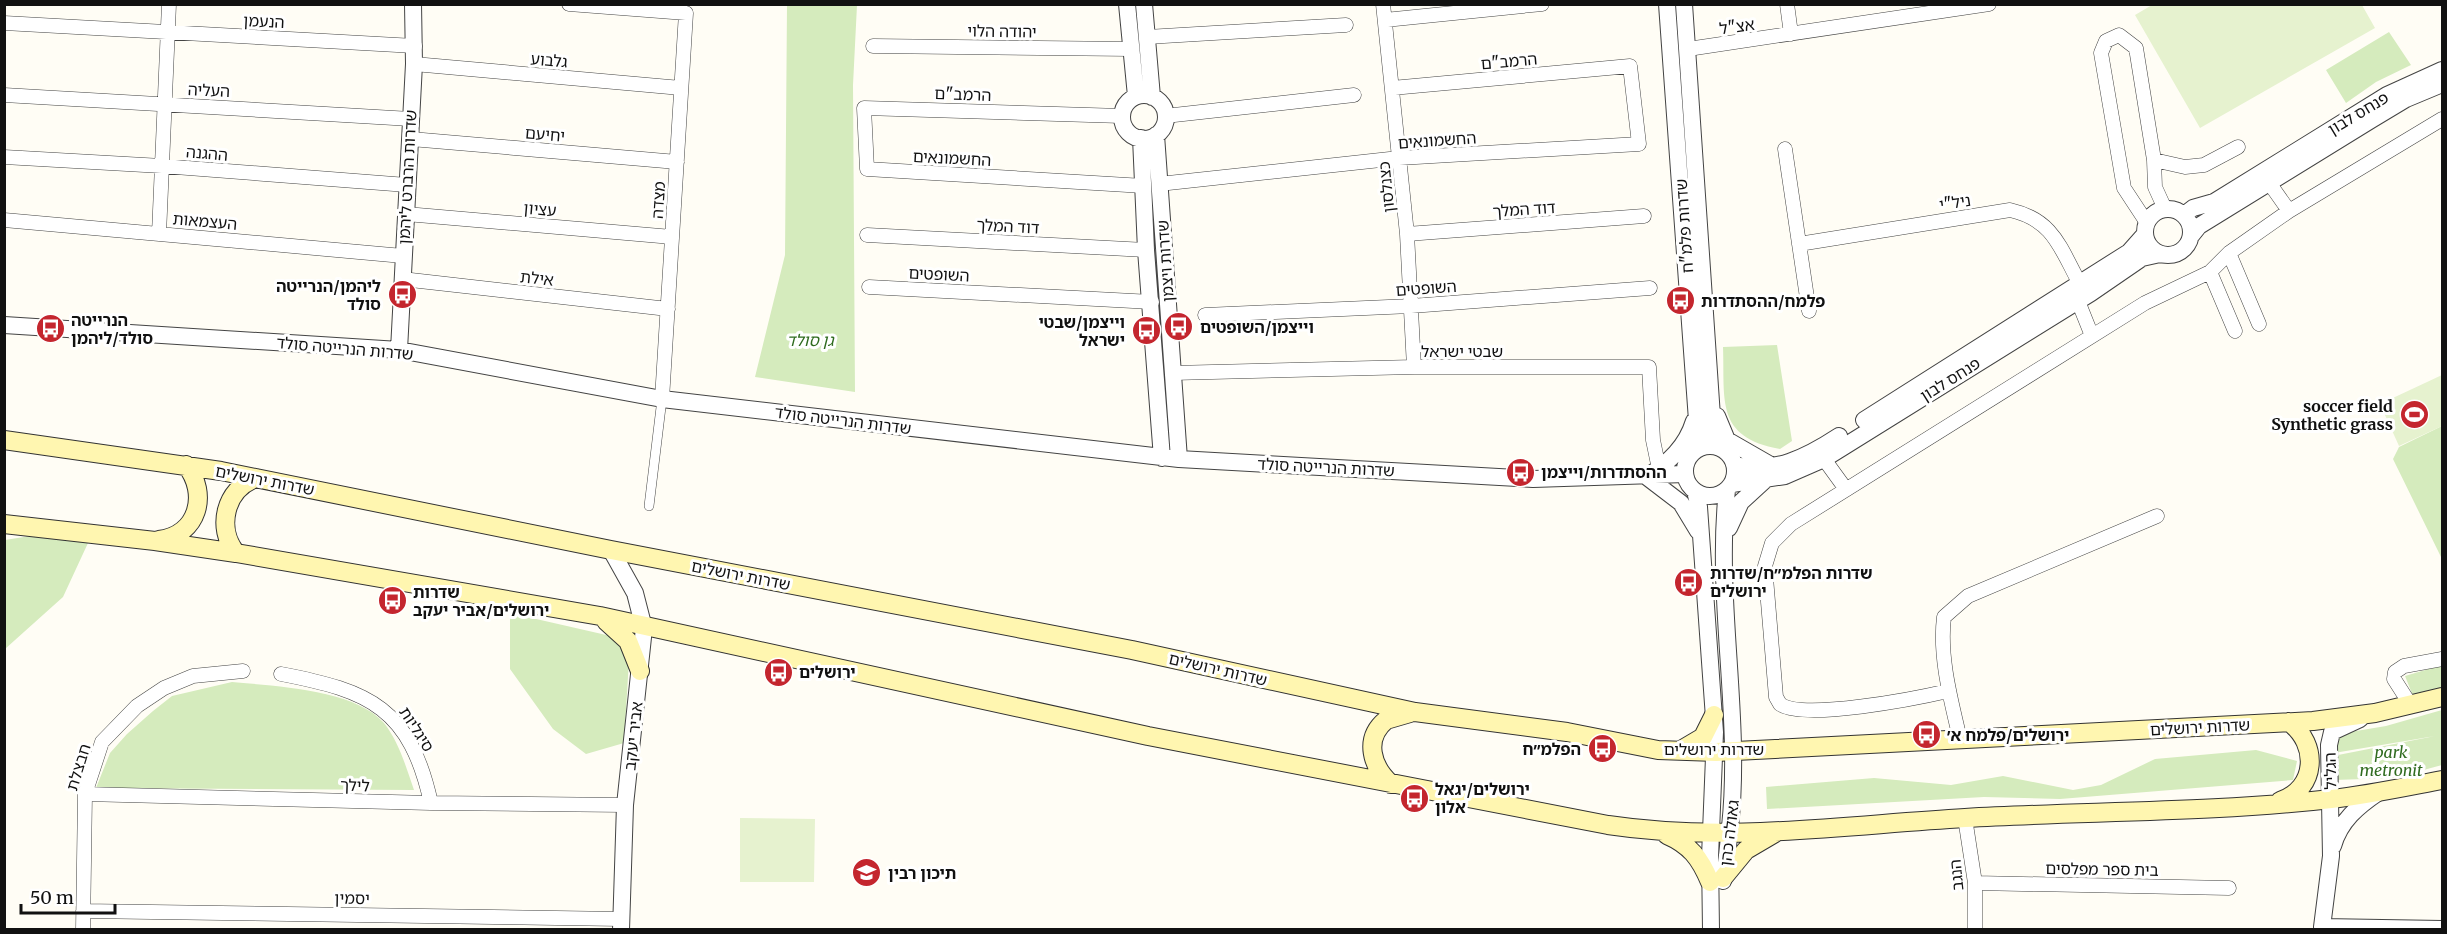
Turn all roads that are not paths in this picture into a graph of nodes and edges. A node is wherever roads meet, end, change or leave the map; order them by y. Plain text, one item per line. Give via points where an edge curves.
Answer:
1 (169, 4) edge
2 (413, 4) edge
3 (569, 4) edge
4 (1127, 4) edge
5 (1144, 4) edge
6 (1383, 4) edge
7 (1542, 4) edge
8 (1667, 4) edge
9 (1684, 4) edge
10 (1787, 4) edge
11 (1989, 4) edge
12 (1385, 20) junction
13 (4, 22) edge
14 (1346, 25) dead end
15 (168, 32) junction
16 (1791, 34) junction
17 (1147, 37) junction
18 (415, 46) junction
19 (873, 46) dead end
20 (1688, 49) junction
21 (1131, 50) junction
22 (414, 64) junction
23 (1630, 66) joint
24 (2442, 70) edge
25 (2442, 84) edge
26 (681, 88) junction
27 (1392, 88) junction
28 (4, 95) edge
29 (1354, 95) dead end
30 (1144, 97) junction
31 (165, 104) junction
32 (1122, 116) junction
33 (1166, 116) junction
34 (411, 118) junction
35 (2442, 119) edge
36 (1149, 137) junction
37 (411, 139) junction
38 (2238, 147) dead end
39 (1785, 148) dead end
40 (4, 157) edge
41 (1399, 158) junction
42 (2154, 160) junction
43 (677, 162) junction
44 (162, 166) junction
45 (867, 170) joint
46 (2270, 184) junction
47 (1152, 185) junction
48 (407, 186) junction
49 (2165, 209) junction
50 (2289, 211) junction
51 (406, 214) junction
52 (2184, 215) junction
53 (1644, 216) dead end
54 (4, 220) edge
55 (2146, 228) junction
56 (159, 234) junction
57 (1407, 234) junction
58 (867, 235) dead end
59 (2191, 236) junction
60 (672, 237) junction
61 (1799, 244) junction
62 (1146, 250) junction
63 (2229, 253) junction
64 (2160, 254) junction
65 (403, 255) junction
66 (2210, 272) junction
67 (402, 279) junction
68 (2080, 284) junction
69 (869, 287) dead end
70 (1650, 288) dead end
71 (2078, 301) junction
72 (1152, 302) junction
73 (1411, 306) junction
74 (668, 309) junction
75 (1809, 311) dead end
76 (1205, 315) dead end
77 (2259, 324) dead end
78 (4, 325) edge
79 (2235, 331) dead end
80 (2092, 336) junction
81 (399, 350) junction
82 (1414, 367) junction
83 (1711, 372) junction
84 (1172, 373) junction
85 (662, 399) junction
86 (1697, 405) junction
87 (4, 440) edge
88 (1706, 447) junction
89 (1162, 458) junction
90 (1179, 459) junction
91 (1824, 459) junction
92 (186, 465) junction
93 (1735, 465) junction
94 (1653, 473) junction
95 (1770, 473) junction
96 (1685, 474) junction
97 (256, 478) junction
98 (1730, 487) junction
99 (1845, 488) junction
100 (1695, 491) junction
101 (649, 506) dead end
102 (2157, 516) dead end
103 (5, 525) edge
104 (1700, 537) junction
105 (155, 541) junction
106 (1723, 549) junction
107 (611, 550) junction
108 (236, 553) junction
109 (600, 616) junction
110 (644, 628) junction
111 (2442, 659) edge
112 (243, 671) dead end
113 (640, 671) junction
114 (281, 674) dead end
115 (1948, 691) junction
116 (2442, 697) edge
117 (2410, 705) junction
118 (1415, 712) junction
119 (2374, 713) junction
120 (1714, 715) junction
121 (2289, 722) junction
122 (1960, 739) junction
123 (1725, 751) junction
124 (1676, 752) junction
125 (2442, 780) edge
126 (1391, 784) junction
127 (2379, 792) junction
128 (85, 794) junction
129 (2330, 800) junction
130 (431, 803) junction
131 (2272, 803) junction
132 (626, 805) junction
133 (1965, 818) junction
134 (1779, 831) junction
135 (1660, 832) junction
136 (1711, 833) junction
137 (1730, 833) junction
138 (2331, 856) junction
139 (1717, 880) junction
140 (1975, 883) junction
141 (2229, 888) dead end
142 (83, 911) junction
143 (621, 924) edge
144 (2322, 928) edge
145 (2442, 929) edge
146 (83, 930) edge
147 (1712, 930) edge
148 (1975, 930) edge

1 - 15 street
2 - 18 street, שדרות הרברט ליהמן
3 - 26 street, מצדה via 686,13
4 - 21 street
5 - 17 street
6 - 12 street, כצנלסון
7 - 12 street
8 - 86 street, שדרות פלמ"ח
9 - 20 street, שדרות פלמ"ח
10 - 16 street
11 - 16 street, אצ"ל
12 - 27 street, כצנלסון
13 - 15 street, הנעמן
14 - 17 street
15 - 18 street, הנעמן
15 - 31 street
16 - 20 street, אצ"ל
17 - 30 street
18 - 22 street, שדרות הרברט ליהמן
19 - 21 street, יהודה הלוי
20 - 83 street, שדרות פלמ"ח
21 - 30 street
22 - 26 street, גלבוע
22 - 34 street, שדרות הרברט ליהמן
23 - 27 street, הרמב"ם
23 - 41 street, החשמונאים via 1639,144
24 - 52 street, פנחס לבון via 2387,95 2214,202
25 - 46 street, פנחס לבון via 2406,99
26 - 43 street, מצדה
27 - 41 street, כצנלסון
28 - 31 street, העליה
29 - 33 street
30 - 32 street via 1126,104
30 - 33 street via 1162,104
31 - 34 street, העליה
31 - 44 street
32 - 36 street via 1130,133
32 - 45 street, הרמב"ם via 864,108
33 - 36 street via 1161,130
34 - 37 street, שדרות הרברט ליהמן
35 - 50 street
36 - 47 street, שדרות ויצמן
37 - 43 street, יחיעם
37 - 48 street, שדרות הרברט ליהמן
38 - 42 street via 2204,165 2185,167
39 - 61 street
40 - 44 street, ההגנה
41 - 47 street, החשמונאים
41 - 57 street, כצנלסון
42 - 49 street via 2155,187
42 - 55 street via 2136,48 2119,35 2112,37 2101,53 2124,188
43 - 60 street, מצדה
44 - 48 street, ההגנה
44 - 56 street
45 - 47 street, החשמונאים
46 - 50 street
46 - 59 street, פנחס לבון via 2199,226
47 - 62 street, שדרות ויצמן
47 - 84 street, שדרות ויצמן
48 - 51 street, שדרות הרברט ליהמן
49 - 52 street
49 - 55 street via 2154,213
50 - 63 street
51 - 60 street, עציון
51 - 65 street, שדרות הרברט ליהמן
52 - 59 street
53 - 57 street, דוד המלך
54 - 56 street, העצמאות
55 - 64 street via 2150,246
55 - 68 street, פנחס לבון via 2129,252
56 - 65 street, העצמאות
57 - 73 street, כצנלסון
58 - 62 street, דוד המלך
59 - 64 street via 2180,252
60 - 74 street, מצדה
61 - 68 street, ניל"י via 2010,210 2031,215 2051,231
61 - 75 street
62 - 72 street, שדרות ויצמן
63 - 66 street
63 - 77 street
64 - 71 street, פנחס לבון via 2142,258
65 - 67 street, שדרות הרברט ליהמן
66 - 79 street
66 - 80 street via 2145,303
67 - 74 street, אילת
67 - 81 street, שדרות הרברט ליהמן
68 - 95 street, פנחס לבון via 1802,458
69 - 72 street, השופטים
70 - 73 street, השופטים
71 - 80 street
71 - 91 street, פנחס לבון
72 - 89 street, שדרות ויצמן
73 - 76 street, השופטים
73 - 82 street, כצנלסון
74 - 85 street, מצדה
78 - 81 street, שדרות הנרייטה סולד
80 - 99 street
81 - 85 street, שדרות הנרייטה סולד
82 - 84 street, שבטי ישראל
82 - 94 street, שבטי ישראל via 1649,367
83 - 88 street, שדרות פלמ"ח
83 - 95 street via 1717,414 1727,440
84 - 90 street, שדרות ויצמן
85 - 89 street, שדרות הנרייטה סולד
85 - 101 street, מצדה
86 - 88 street, שדרות פלמ"ח
86 - 94 street via 1688,440
87 - 92 main road, שדרות ירושלים
88 - 93 street via 1729,454
88 - 96 street via 1688,459
89 - 90 street, שדרות הנרייטה סולד
90 - 94 street, שדרות הנרייטה סולד via 1533,479
91 - 95 street, פנחס לבון via 1785,476
91 - 99 street
92 - 97 main road, שדרות ירושלים
92 - 105 main road via 198,487 193,519 179,534
93 - 95 street, פנחס לבון
93 - 98 street
94 - 96 street, שדרות הנרייטה סולד
94 - 104 street via 1681,503
95 - 98 street, פנחס לבון
95 - 106 street via 1741,502
96 - 100 street
97 - 107 main road, שדרות ירושלים
97 - 108 main road via 238,487 230,498 225,533
98 - 100 street via 1708,496
98 - 106 street
99 - 115 street via 1791,524 1772,543 1765,566 1776,697 1780,704 1792,709 1851,708
100 - 104 street
102 - 115 street via 1968,596 1956,605 1944,617 1942,631
103 - 105 main road
104 - 120 street
105 - 108 main road
106 - 123 street
107 - 110 street, אביר יעקב via 635,593
107 - 118 main road, שדרות ירושלים via 1132,650
108 - 109 main road
109 - 110 main road
109 - 113 main road via 628,641
110 - 113 street, אביר יעקב
110 - 126 main road
111 - 117 street via 2404,666 2395,672 2394,679
112 - 128 street, חבצלת via 193,676 164,688 137,706 102,742
113 - 132 street, אביר יעקב
114 - 130 street, סיגליות via 360,694 389,714 411,745 424,773
115 - 122 street
116 - 117 main road, שדרות ירושלים
117 - 119 main road, שדרות ירושלים
118 - 124 main road, שדרות ירושלים via 1567,732
118 - 126 main road via 1386,720 1373,740 1375,764
119 - 121 main road, שדרות ירושלים
119 - 129 street, הגליל via 2332,732
120 - 123 street
120 - 124 main road via 1703,737
121 - 122 main road, שדרות ירושלים
121 - 131 main road via 2305,739 2310,756 2308,775 2297,792
122 - 123 main road, שדרות ירושלים
123 - 124 main road, שדרות ירושלים
123 - 136 street
123 - 137 street, גאולה כהן via 1734,797
125 - 127 main road
126 - 135 main road
127 - 129 main road
127 - 138 street, הגליל via 2343,823
128 - 130 street, לילך
128 - 142 street, חבצלת
129 - 131 main road
129 - 138 street, הגליל
130 - 132 street, לילך
131 - 133 main road
132 - 143 street, אביר יעקב
133 - 134 main road
133 - 140 street, הנגב
134 - 137 main road
134 - 139 main road via 1746,850
135 - 136 main road
135 - 139 main road via 1690,848
136 - 137 main road
136 - 139 street, גאולה כהן
137 - 139 street, גאולה כהן
138 - 144 street, הגליל
139 - 147 street, גאולה כהן via 1709,912
140 - 141 street, בית ספר מפלסים
140 - 148 street, הנגב
142 - 143 street, יסמין
142 - 146 street, חבצלת
144 - 145 street

